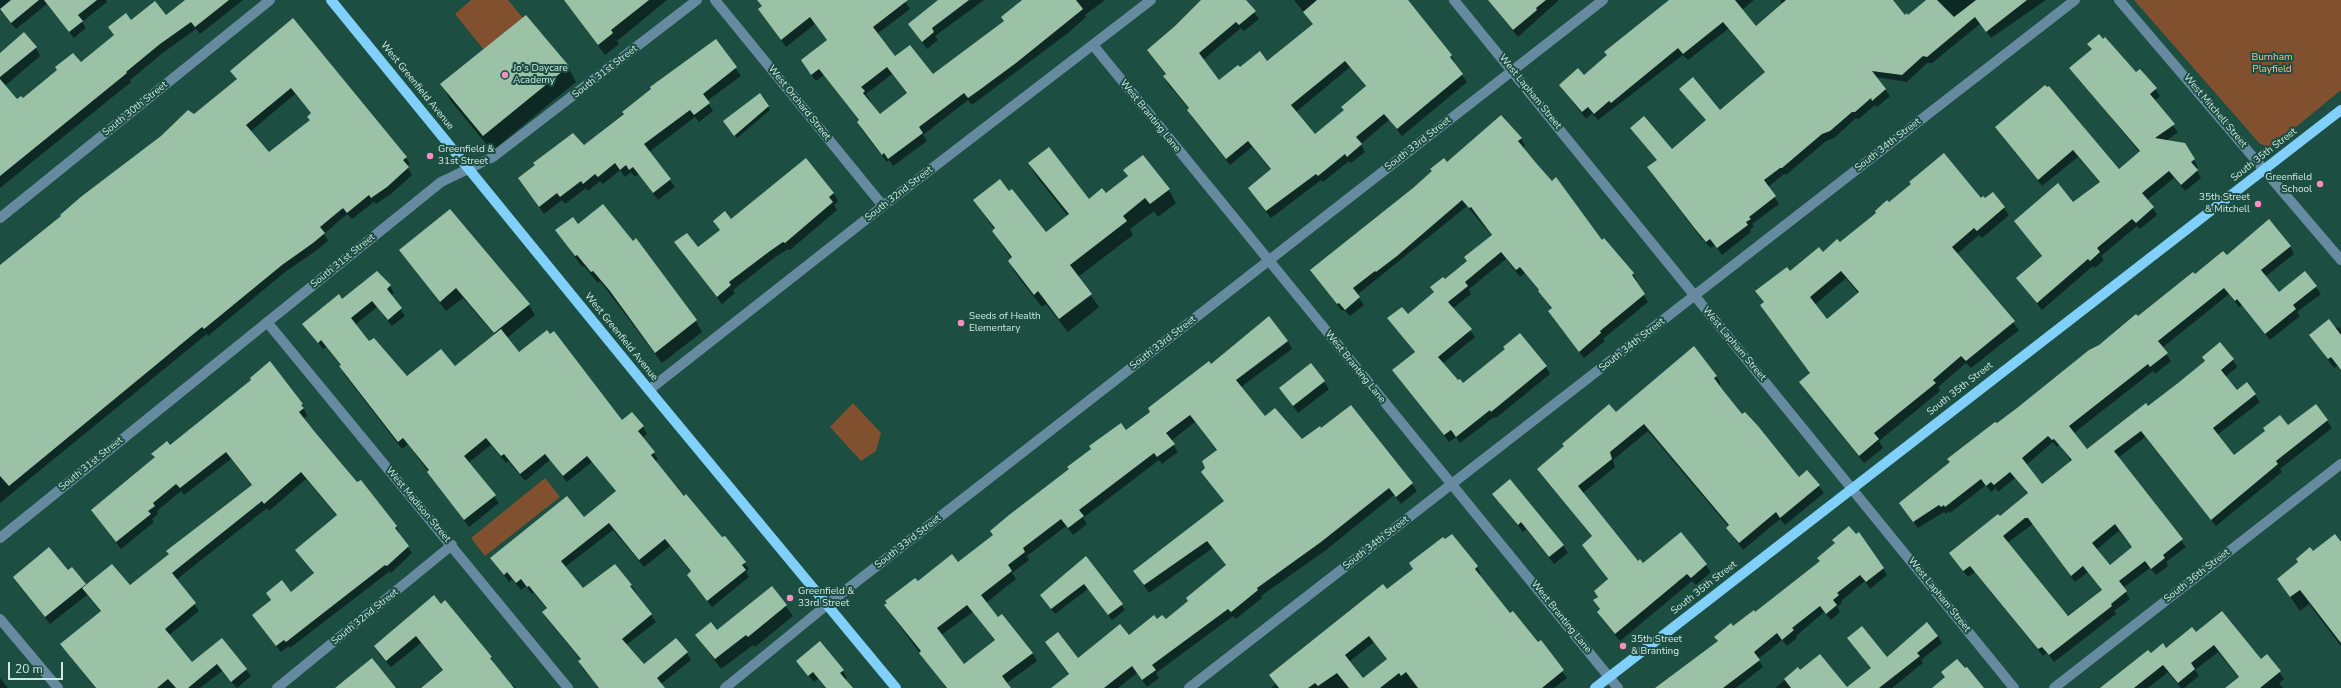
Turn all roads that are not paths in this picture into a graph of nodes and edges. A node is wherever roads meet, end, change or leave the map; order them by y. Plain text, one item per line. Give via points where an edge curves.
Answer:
1 (270, 0) edge
2 (331, 0) edge
3 (697, 0) edge
4 (715, 0) edge
5 (1151, 0) edge
6 (1454, 0) edge
7 (1603, 0) edge
8 (2075, 0) edge
9 (2119, 0) edge
10 (1094, 45) junction
11 (1512, 70) junction
12 (2341, 110) edge
13 (469, 168) junction
14 (2264, 170) junction
15 (882, 206) junction
16 (0, 218) edge
17 (1268, 260) junction
18 (2341, 260) edge
19 (1694, 296) junction
20 (267, 322) junction
21 (649, 390) junction
22 (2341, 464) edge
23 (1451, 485) junction
24 (1852, 487) junction
25 (0, 538) edge
26 (452, 546) junction
27 (828, 604) junction
28 (0, 619) edge
29 (1609, 677) junction
30 (58, 688) edge
31 (277, 688) edge
32 (568, 688) edge
33 (725, 688) edge
34 (896, 688) edge
35 (1189, 688) edge
36 (1595, 688) edge
37 (1618, 688) edge
38 (2014, 688) edge
39 (2054, 688) edge

1 - 16 street, South 30th Street
2 - 13 main road, West Greenfield Avenue
3 - 13 street, South 31st Street via 493,157
4 - 15 street, West Orchard Street
5 - 10 street, South 32nd Street
6 - 11 street, West Lapham Street
7 - 11 street, South 33rd Street
8 - 19 street, South 34th Street
9 - 14 street, West Mitchell Street
10 - 15 street, South 32nd Street
10 - 17 street, West Branting Lane
11 - 17 street, South 33rd Street
11 - 19 street, West Lapham Street
12 - 14 main road, South 35th Street
13 - 20 street, South 31st Street via 441,182
13 - 21 main road, West Greenfield Avenue
14 - 18 street, West Mitchell Street
14 - 24 main road, South 35th Street
15 - 21 street, South 32nd Street
17 - 23 street, West Branting Lane
17 - 27 street, South 33rd Street
19 - 23 street, South 34th Street
19 - 24 street, West Lapham Street
20 - 25 street, South 31st Street
20 - 26 street, West Madison Street
21 - 27 main road, West Greenfield Avenue
22 - 39 street, South 36th Street
23 - 29 street, West Branting Lane
23 - 35 street, South 34th Street
24 - 29 main road, South 35th Street
24 - 38 street, West Lapham Street
26 - 31 street, South 32nd Street
26 - 32 street, West Madison Street
27 - 33 street, South 33rd Street
27 - 34 main road, West Greenfield Avenue
28 - 30 street
29 - 36 main road, South 35th Street
29 - 37 street, West Branting Lane

